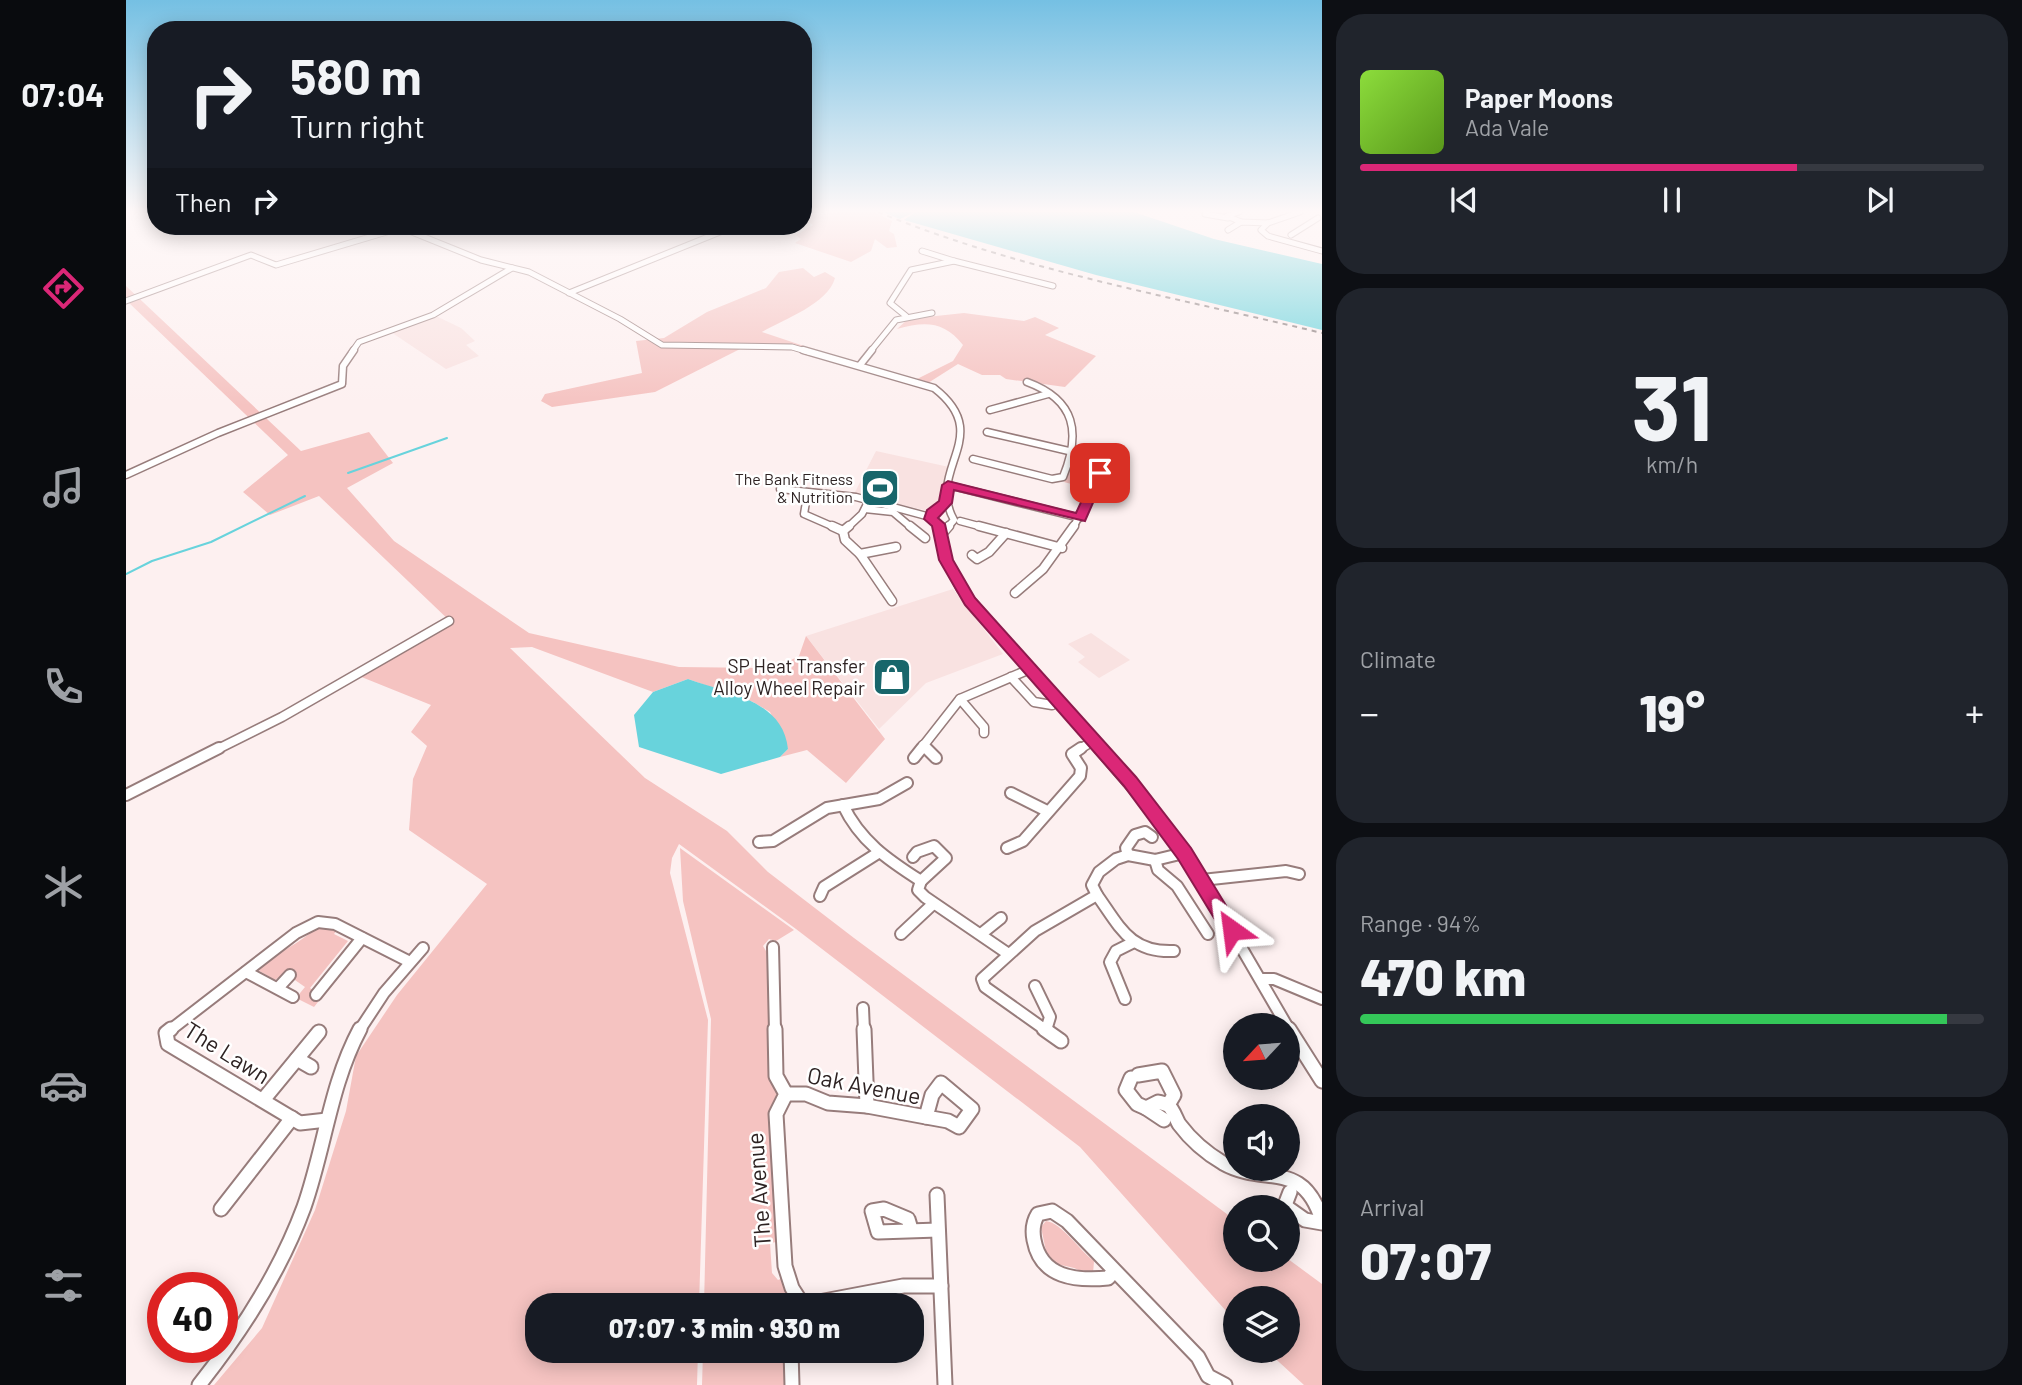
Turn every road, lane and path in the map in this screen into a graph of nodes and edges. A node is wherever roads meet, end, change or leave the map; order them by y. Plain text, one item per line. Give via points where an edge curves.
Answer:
1 (193, 277) edge
2 (498, 277) edge
3 (538, 277) edge
4 (610, 277) edge
5 (907, 277) edge
6 (1016, 277) edge
7 (1053, 286) dead end
8 (569, 293) junction
9 (126, 301) edge
10 (932, 313) dead end
11 (906, 316) junction
12 (860, 365) junction
13 (1027, 382) dead end
14 (1048, 394) junction
15 (990, 411) dead end
16 (987, 432) dead end
17 (1073, 452) junction
18 (973, 459) dead end
19 (1069, 463) junction
20 (126, 475) edge
21 (948, 485) junction
22 (780, 489) dead end
23 (869, 499) junction
24 (806, 502) dead end
25 (945, 503) junction
26 (863, 511) junction
27 (948, 512) junction
28 (933, 514) junction
29 (1080, 518) junction
30 (960, 521) dead end
31 (927, 527) dead end
32 (943, 528) junction
33 (845, 530) junction
34 (918, 530) junction
35 (1006, 533) junction
36 (925, 538) dead end
37 (896, 547) dead end
38 (1062, 548) junction
39 (860, 554) junction
40 (972, 555) dead end
41 (1015, 593) dead end
42 (892, 601) dead end
43 (449, 621) dead end
44 (1030, 669) junction
45 (1011, 677) junction
46 (960, 699) junction
47 (1052, 705) dead end
48 (984, 733) dead end
49 (1095, 740) junction
50 (923, 745) junction
51 (914, 758) dead end
52 (936, 758) dead end
53 (907, 783) dead end
54 (1011, 793) dead end
55 (126, 795) edge
56 (843, 805) junction
57 (1047, 811) junction
58 (1152, 836) dead end
59 (759, 842) dead end
60 (1007, 848) dead end
61 (954, 852) dead end
62 (878, 853) junction
63 (1184, 853) junction
64 (1128, 855) junction
65 (913, 858) dead end
66 (1155, 860) junction
67 (944, 861) junction
68 (1299, 874) dead end
69 (1202, 880) junction
70 (921, 881) junction
71 (1097, 895) junction
72 (820, 896) dead end
73 (933, 904) junction
74 (1001, 918) dead end
75 (901, 934) dead end
76 (981, 934) junction
77 (1208, 934) dead end
78 (362, 938) junction
79 (1132, 943) junction
80 (773, 947) dead end
81 (423, 948) dead end
82 (1174, 951) dead end
83 (1007, 953) junction
84 (410, 962) junction
85 (246, 972) junction
86 (290, 975) dead end
87 (1261, 979) junction
88 (1035, 986) dead end
89 (278, 988) junction
90 (316, 995) dead end
91 (293, 997) dead end
92 (1125, 999) dead end
93 (1322, 999) edge
94 (863, 1008) dead end
95 (1281, 1013) edge
96 (1046, 1030) junction
97 (319, 1032) dead end
98 (1061, 1041) dead end
99 (1300, 1045) edge
100 (297, 1059) junction
101 (311, 1067) dead end
102 (1322, 1081) edge
103 (786, 1094) junction
104 (263, 1100) junction
105 (1168, 1105) junction
106 (867, 1107) junction
107 (1146, 1108) junction
108 (292, 1118) junction
109 (327, 1120) junction
110 (930, 1120) dead end
111 (1164, 1120) dead end
112 (1290, 1192) dead end
113 (937, 1195) dead end
114 (1289, 1195) edge
115 (221, 1209) dead end
116 (1300, 1216) edge
117 (1322, 1221) edge
118 (911, 1229) dead end
119 (938, 1230) junction
120 (1113, 1272) junction
121 (941, 1286) junction
122 (795, 1293) edge
123 (868, 1293) edge
124 (791, 1363) edge
125 (1206, 1381) edge
126 (199, 1385) edge
127 (792, 1385) edge
128 (945, 1385) edge
129 (1225, 1385) edge

1 - 9 street
2 - 20 street via 433,316 359,342 343,366 342,384
3 - 8 street
4 - 8 street
5 - 11 street via 890,303
6 - 7 street
8 - 12 street via 662,345 782,345
10 - 11 street
11 - 12 street via 896,320
12 - 21 street via 928,386 949,398 957,409 961,436
13 - 14 street
14 - 15 street
14 - 17 street via 1075,423
16 - 17 street
17 - 19 street
18 - 19 street via 1057,479 1063,477
19 - 29 street via 1100,473
21 - 25 street
21 - 29 street
22 - 23 street
23 - 26 street
23 - 28 street
24 - 33 street via 804,514
25 - 27 street
25 - 28 street
26 - 33 street
26 - 34 street via 893,512
27 - 28 street
27 - 32 street via 954,520
28 - 32 street
29 - 38 street
30 - 35 street
31 - 34 street
32 - 44 street via 946,560 961,589
33 - 39 street via 845,540
34 - 36 street
35 - 38 street
35 - 40 street via 982,556
37 - 39 street
38 - 41 street
39 - 42 street
43 - 55 street via 282,717
44 - 45 street
44 - 49 street
45 - 46 street
45 - 47 street via 1036,704
46 - 48 street
46 - 50 street
49 - 57 street via 1072,754 1081,768 1080,776
49 - 63 street
50 - 51 street
50 - 52 street
53 - 56 street via 879,799
54 - 57 street
56 - 59 street via 827,808 773,841
56 - 62 street via 852,824
57 - 60 street via 1023,841
58 - 64 street via 1145,832 1135,835 1126,848
61 - 67 street
62 - 70 street
62 - 72 street via 824,887
63 - 66 street
63 - 69 street
64 - 66 street
64 - 71 street via 1116,859 1095,878 1092,885
65 - 67 street via 934,846 945,853
66 - 77 street
67 - 70 street
68 - 69 street via 1286,871
69 - 87 street
70 - 73 street via 918,890
71 - 79 street
71 - 83 street
73 - 75 street
73 - 76 street
74 - 76 street
76 - 83 street
78 - 84 street, The Lawn
78 - 85 street, The Lawn via 335,924 318,922 296,933
78 - 90 street
79 - 82 street via 1149,953
79 - 92 street via 1116,951 1110,962
80 - 103 street via 776,1076
81 - 84 street
83 - 96 street via 982,982
84 - 109 street via 380,997 349,1050
85 - 89 street
85 - 104 street, The Lawn via 165,1036 167,1044
86 - 89 street
87 - 93 street via 1274,979
87 - 95 street
88 - 96 street via 1050,1017
89 - 91 street
94 - 106 street
96 - 98 street
97 - 100 street
99 - 102 street
100 - 101 street
100 - 104 street
103 - 106 street, Oak Avenue
103 - 122 street, The Avenue via 776,1114 785,1266
104 - 108 street, The Lawn
105 - 107 street via 1158,1102
105 - 107 street via 1174,1095 1162,1071 1135,1076 1126,1090
105 - 117 street via 1183,1129 1235,1169 1291,1179 1320,1206
106 - 110 street, Oak Avenue
107 - 111 street
108 - 109 street, The Lawn via 300,1123
108 - 115 street
109 - 126 street via 303,1206 275,1273 250,1319
112 - 114 street
113 - 119 street
116 - 117 street
118 - 119 street
119 - 121 street
120 - 120 street via 1108,1278 1091,1280 1056,1275 1045,1268 1032,1238 1036,1215 1046,1210 1060,1215
120 - 125 street via 1198,1357
121 - 123 street via 903,1286
121 - 128 street
124 - 127 street
125 - 129 street

